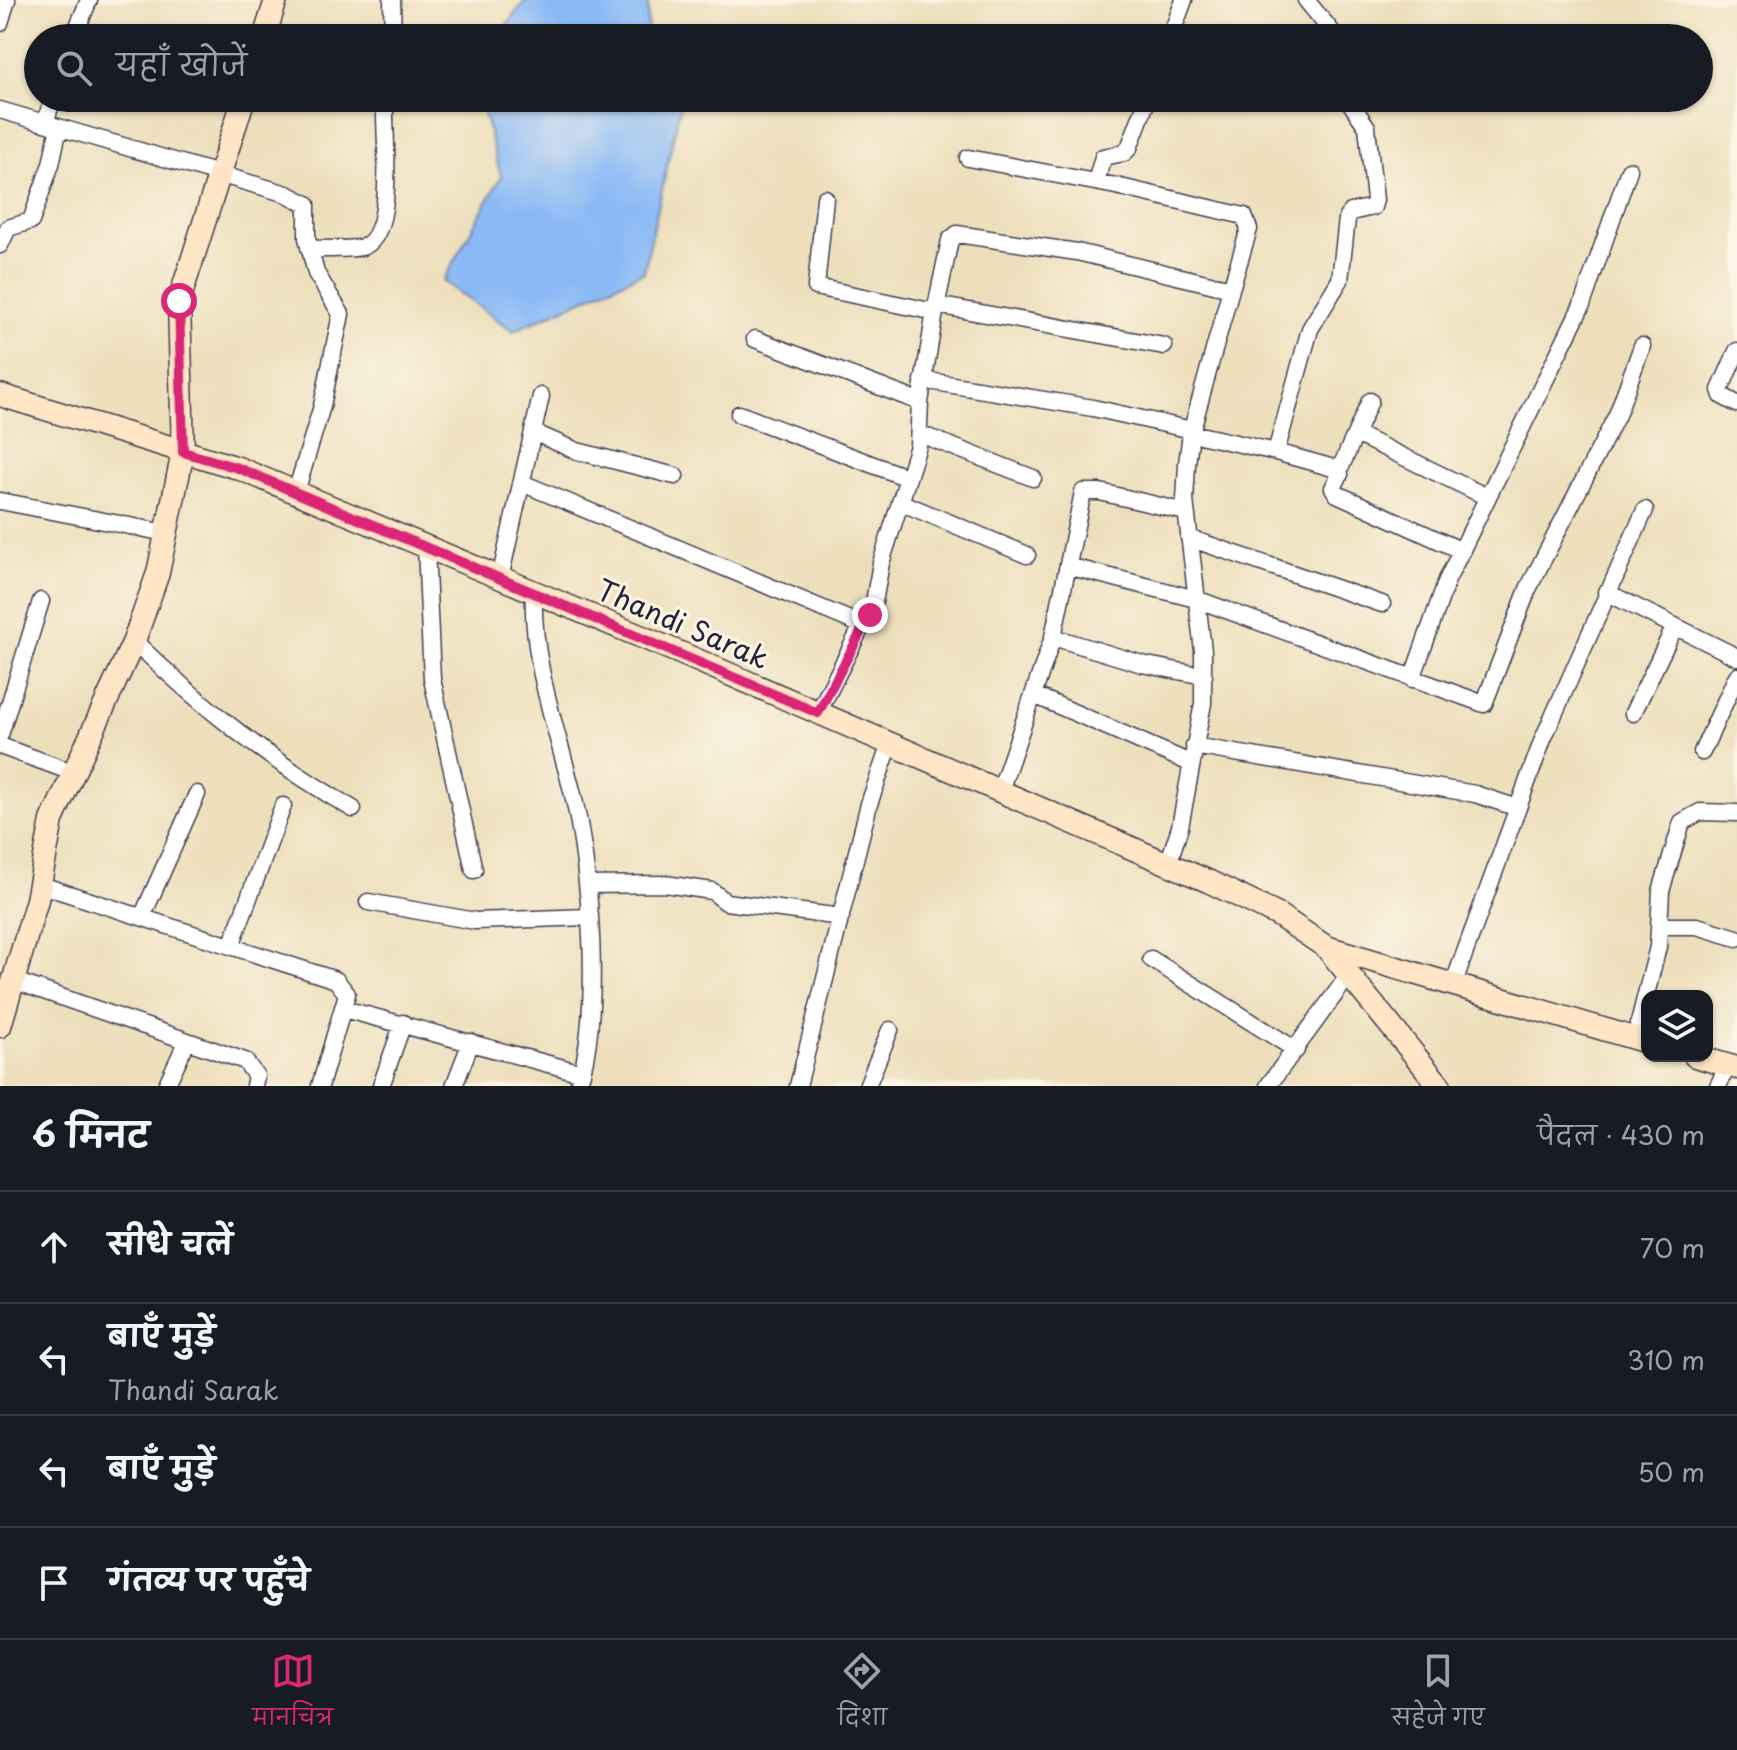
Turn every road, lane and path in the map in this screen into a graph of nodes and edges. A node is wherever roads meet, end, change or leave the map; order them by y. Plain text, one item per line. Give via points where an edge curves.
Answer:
1 (7, 0) edge
2 (89, 0) edge
3 (276, 0) edge
4 (392, 0) edge
5 (1184, 0) edge
6 (1306, 0) edge
7 (0, 23) edge
8 (79, 24) edge
9 (268, 24) edge
10 (393, 24) edge
11 (1175, 24) edge
12 (1326, 24) edge
13 (0, 110) edge
14 (52, 112) edge
15 (240, 112) edge
16 (385, 112) edge
17 (1143, 112) edge
18 (1357, 112) edge
19 (52, 125) junction
20 (968, 158) dead end
21 (1629, 170) dead end
22 (220, 173) junction
23 (1096, 182) junction
24 (825, 198) dead end
25 (4, 221) edge
26 (0, 245) edge
27 (309, 248) junction
28 (1231, 289) junction
29 (936, 309) junction
30 (755, 339) dead end
31 (1164, 346) dead end
32 (1642, 346) dead end
33 (1737, 351) edge
34 (923, 380) junction
35 (0, 395) edge
36 (541, 396) dead end
37 (1370, 401) dead end
38 (920, 402) junction
39 (1737, 404) edge
40 (739, 414) dead end
41 (1192, 431) junction
42 (535, 433) junction
43 (920, 434) junction
44 (1356, 434) junction
45 (183, 452) junction
46 (1276, 452) junction
47 (1339, 471) junction
48 (675, 476) dead end
49 (908, 478) junction
50 (1033, 478) dead end
51 (522, 483) junction
52 (296, 492) junction
53 (1487, 497) junction
54 (0, 501) edge
55 (900, 502) junction
56 (1645, 510) dead end
57 (1186, 512) junction
58 (166, 533) junction
59 (1189, 538) junction
60 (426, 547) junction
61 (1462, 551) junction
62 (1027, 555) dead end
63 (1068, 566) junction
64 (500, 578) junction
65 (534, 592) junction
66 (1606, 592) junction
67 (1196, 599) junction
68 (41, 601) dead end
69 (1382, 604) dead end
70 (864, 626) junction
71 (1675, 626) junction
72 (1053, 637) junction
73 (134, 641) junction
74 (1737, 657) edge
75 (1204, 676) junction
76 (1737, 676) edge
77 (1412, 679) junction
78 (6, 690) edge
79 (1034, 695) junction
80 (818, 713) junction
81 (1633, 713) dead end
82 (0, 735) edge
83 (890, 744) junction
84 (0, 746) edge
85 (1702, 752) dead end
86 (1192, 754) junction
87 (72, 772) junction
88 (1000, 791) junction
89 (197, 794) dead end
90 (283, 806) dead end
91 (1518, 808) junction
92 (353, 809) dead end
93 (1737, 813) edge
94 (1168, 864) junction
95 (474, 870) dead end
96 (38, 884) junction
97 (587, 885) junction
98 (368, 902) dead end
99 (142, 917) junction
100 (588, 917) junction
101 (841, 917) junction
102 (1660, 926) junction
103 (1737, 938) edge
104 (231, 946) junction
105 (1326, 947) junction
106 (1151, 959) dead end
107 (1349, 975) junction
108 (12, 980) junction
109 (1453, 985) junction
110 (1649, 990) edge
111 (2, 1002) edge
112 (344, 1009) junction
113 (403, 1023) junction
114 (0, 1026) edge
115 (890, 1030) dead end
116 (1641, 1040) edge
117 (187, 1041) junction
118 (471, 1042) junction
119 (1296, 1050) junction
120 (1732, 1067) edge
121 (580, 1080) edge
122 (166, 1086) edge
123 (254, 1086) edge
124 (320, 1086) edge
125 (381, 1086) edge
126 (454, 1086) edge
127 (798, 1086) edge
128 (867, 1086) edge
129 (1268, 1086) edge
130 (1440, 1086) edge
131 (1718, 1086) edge

1 - 7 street
2 - 8 street
3 - 9 main road
4 - 10 street
5 - 11 street
6 - 12 street
13 - 19 street
14 - 19 street
15 - 22 main road
16 - 27 street via 386,190 372,239 361,248
17 - 23 street via 1129,148 1103,157
18 - 46 street via 1367,127 1375,200 1373,207 1351,212 1347,219 1340,280 1310,329
19 - 22 street
19 - 25 street via 51,164 31,221
20 - 23 street
21 - 53 street via 1582,305
22 - 27 street via 302,199 309,209
22 - 45 main road via 179,301
23 - 28 street via 1247,218 1249,229
24 - 29 street via 816,287
25 - 26 street
27 - 52 street via 341,314 322,406
28 - 29 street via 1077,252 957,234 950,240
28 - 41 street
29 - 31 street
29 - 34 street
30 - 38 street
32 - 77 street via 1617,415 1528,589 1486,702
33 - 39 street via 1720,390
34 - 38 street
34 - 41 street via 1093,408
35 - 45 main road, Thandi Sarak
36 - 42 street
37 - 44 street
38 - 43 street
40 - 49 street
41 - 46 street
41 - 57 street
42 - 48 street via 577,451
42 - 51 street
43 - 49 street
43 - 50 street
44 - 47 street
44 - 53 street
45 - 52 main road, Thandi Sarak
45 - 58 main road
46 - 47 street
47 - 61 street via 1333,488 1337,494
49 - 55 street
51 - 64 street
51 - 70 street
52 - 60 main road, Thandi Sarak
53 - 61 street
54 - 58 street
55 - 62 street
55 - 70 street
56 - 66 street
57 - 59 street
57 - 63 street via 1083,492
58 - 73 main road
59 - 67 street
59 - 69 street
60 - 64 main road, Thandi Sarak
60 - 95 street via 432,679
61 - 77 street
63 - 67 street
63 - 72 street
64 - 65 main road, Thandi Sarak
65 - 80 main road, Thandi Sarak
65 - 97 street via 536,648 581,831
66 - 71 street
66 - 91 street
67 - 75 street
67 - 77 street
68 - 78 street
70 - 80 street
71 - 74 street
71 - 81 street
72 - 75 street
72 - 79 street
73 - 87 main road
73 - 92 street via 237,735
75 - 86 street
76 - 85 street
78 - 82 street
79 - 86 street
79 - 88 street
80 - 83 main road, Thandi Sarak
83 - 88 main road, Thandi Sarak
83 - 101 street
84 - 87 street
86 - 91 street via 1475,794
86 - 94 street
87 - 96 main road via 52,820
88 - 94 main road, Thandi Sarak
89 - 99 street
90 - 104 street
91 - 109 street
93 - 102 street via 1700,812 1682,822 1664,881
94 - 105 main road, Thandi Sarak via 1278,915
96 - 99 street
96 - 108 main road
97 - 100 street
97 - 101 street via 665,884 712,891 726,902
98 - 100 street via 475,921
99 - 104 street
100 - 121 street via 590,1020
101 - 127 street
102 - 103 street via 1697,926
102 - 110 street
104 - 112 street via 336,980 347,994
105 - 107 main road
105 - 109 main road
106 - 119 street
107 - 119 street
107 - 130 main road
108 - 111 main road
108 - 117 street
109 - 116 main road
111 - 114 main road
112 - 113 street
112 - 124 street
113 - 118 street
113 - 125 street
115 - 128 street
117 - 122 street
117 - 123 street via 245,1061 256,1076
118 - 121 street
118 - 126 street
119 - 129 street
120 - 131 street

